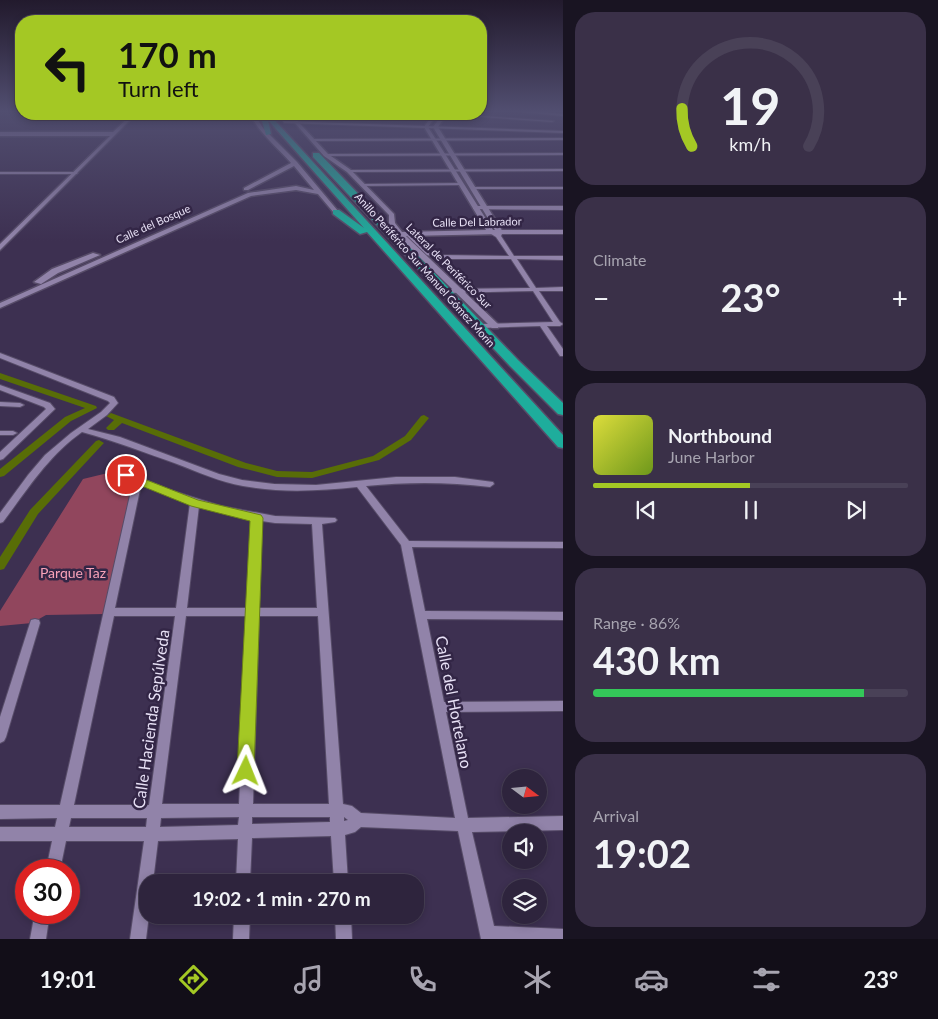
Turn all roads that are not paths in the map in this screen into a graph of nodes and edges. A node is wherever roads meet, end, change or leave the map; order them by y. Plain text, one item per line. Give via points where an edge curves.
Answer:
1 (95, 154) edge
2 (286, 154) edge
3 (302, 154) edge
4 (325, 154) edge
5 (443, 154) junction
6 (452, 154) junction
7 (563, 154) edge
8 (326, 155) joint
9 (295, 163) junction
10 (452, 170) junction
11 (462, 170) junction
12 (563, 170) edge
13 (349, 171) junction
14 (0, 173) edge
15 (76, 173) junction
16 (258, 184) junction
17 (461, 184) junction
18 (362, 185) junction
19 (473, 188) junction
20 (563, 188) edge
21 (268, 190) junction
22 (320, 193) junction
23 (475, 208) junction
24 (486, 208) junction
25 (563, 208) edge
26 (336, 212) joint
27 (563, 232) edge
28 (496, 233) junction
29 (399, 234) junction
30 (0, 248) edge
31 (394, 256) junction
32 (512, 258) junction
33 (563, 258) edge
34 (533, 289) junction
35 (563, 289) edge
36 (460, 291) junction
37 (448, 292) junction
38 (0, 299) edge
39 (0, 306) edge
40 (560, 324) edge
41 (481, 326) junction
42 (495, 326) junction
43 (544, 327) junction
44 (563, 354) edge
45 (0, 355) edge
46 (0, 387) edge
47 (0, 404) edge
48 (20, 405) dead end
49 (563, 411) edge
50 (83, 430) junction
51 (0, 433) edge
52 (13, 434) dead end
53 (562, 445) edge
54 (0, 456) edge
55 (114, 470) dead end
56 (138, 480) junction
57 (360, 484) junction
58 (490, 484) dead end
59 (195, 503) junction
60 (257, 518) junction
61 (0, 520) edge
62 (332, 520) dead end
63 (317, 521) junction
64 (406, 544) junction
65 (563, 545) edge
66 (110, 612) junction
67 (182, 612) junction
68 (252, 612) junction
69 (324, 612) junction
70 (420, 615) junction
71 (563, 616) edge
72 (35, 623) dead end
73 (563, 706) edge
74 (439, 707) junction
75 (0, 737) edge
76 (336, 810) junction
77 (244, 811) junction
78 (0, 812) edge
79 (65, 812) junction
80 (156, 812) junction
81 (359, 820) junction
82 (563, 823) edge
83 (463, 825) junction
84 (338, 829) junction
85 (245, 833) junction
86 (0, 834) edge
87 (60, 834) junction
88 (152, 834) junction
89 (54, 859) edge
90 (243, 874) edge
91 (341, 874) edge
92 (41, 924) edge
93 (242, 924) edge
94 (343, 924) edge
95 (488, 936) edge
96 (563, 937) edge
97 (38, 939) edge
98 (138, 939) edge
99 (241, 939) edge
100 (344, 939) edge

1 - 15 street
2 - 9 street
3 - 31 highway, Anillo Periférico Sur Manuel Gómez Morín
4 - 29 highway, Anillo Periférico Sur Manuel Gómez Morín
5 - 6 street
5 - 8 street
5 - 10 street
6 - 7 street
6 - 11 street
8 - 13 street, Lateral de Periférico Sur
9 - 16 street, Calle del Bosque
9 - 22 street
10 - 11 street
10 - 13 street
10 - 17 street
11 - 12 street
11 - 19 street
13 - 18 street, Lateral de Periférico Sur
14 - 15 street
15 - 30 street
16 - 21 street
16 - 38 street, Calle del Bosque via 66,266
17 - 18 street
17 - 23 street
18 - 29 street, Lateral de Periférico Sur via 392,215 392,223
19 - 20 street
19 - 24 street
21 - 22 street, Calle del Bosque via 302,188
21 - 39 street, Calle del Bosque via 210,211
22 - 26 street
23 - 24 street
23 - 28 street
24 - 25 street
24 - 28 street
26 - 31 highway
27 - 28 street, Calle Del Labrador
28 - 29 street, Calle Del Labrador
28 - 32 street
29 - 32 street via 435,256
29 - 36 street, Lateral de Periférico Sur
29 - 37 highway, Anillo Periférico Sur Manuel Gómez Morín
31 - 53 highway, Anillo Periférico Sur Manuel Gómez Morín
32 - 33 street
32 - 34 street
34 - 35 street
34 - 36 street
34 - 40 street
36 - 37 street
36 - 42 street, Lateral de Periférico Sur
37 - 41 highway, Anillo Periférico Sur Manuel Gómez Morín
40 - 43 street
41 - 42 street
41 - 49 highway, Anillo Periférico Sur Manuel Gómez Morín
42 - 43 street
43 - 44 street
45 - 50 street via 111,399 114,403
46 - 54 street via 51,409
47 - 48 street
50 - 57 street via 242,483 316,488
50 - 61 street via 68,438 41,464
51 - 52 street
55 - 56 street
56 - 59 street
56 - 66 street
57 - 58 street via 455,480
57 - 64 street, Calle del Hortelano
59 - 60 street
59 - 67 street, Calle Hacienda Sepúlveda
60 - 63 street
60 - 68 street
62 - 63 street
63 - 69 street
64 - 65 street
64 - 70 street, Calle del Hortelano
66 - 67 street
66 - 79 street
67 - 68 street
67 - 80 street, Calle Hacienda Sepúlveda
68 - 69 street
68 - 77 street
69 - 76 street
70 - 71 street
70 - 74 street, Calle del Hortelano
72 - 75 street
73 - 74 street
74 - 83 street, Calle del Hortelano
76 - 77 street
76 - 81 street via 347,811
76 - 84 street
77 - 80 street
77 - 85 street
78 - 79 street
79 - 80 street
79 - 87 street
80 - 88 street, Calle Hacienda Sepúlveda
81 - 83 street
81 - 84 street
82 - 83 street
83 - 95 street, Calle del Hortelano
84 - 85 street
84 - 91 street
85 - 88 street
85 - 90 street
86 - 87 street
87 - 88 street
87 - 89 street
88 - 98 street, Calle Hacienda Sepúlveda
92 - 97 street
93 - 99 street
94 - 100 street
95 - 96 street

